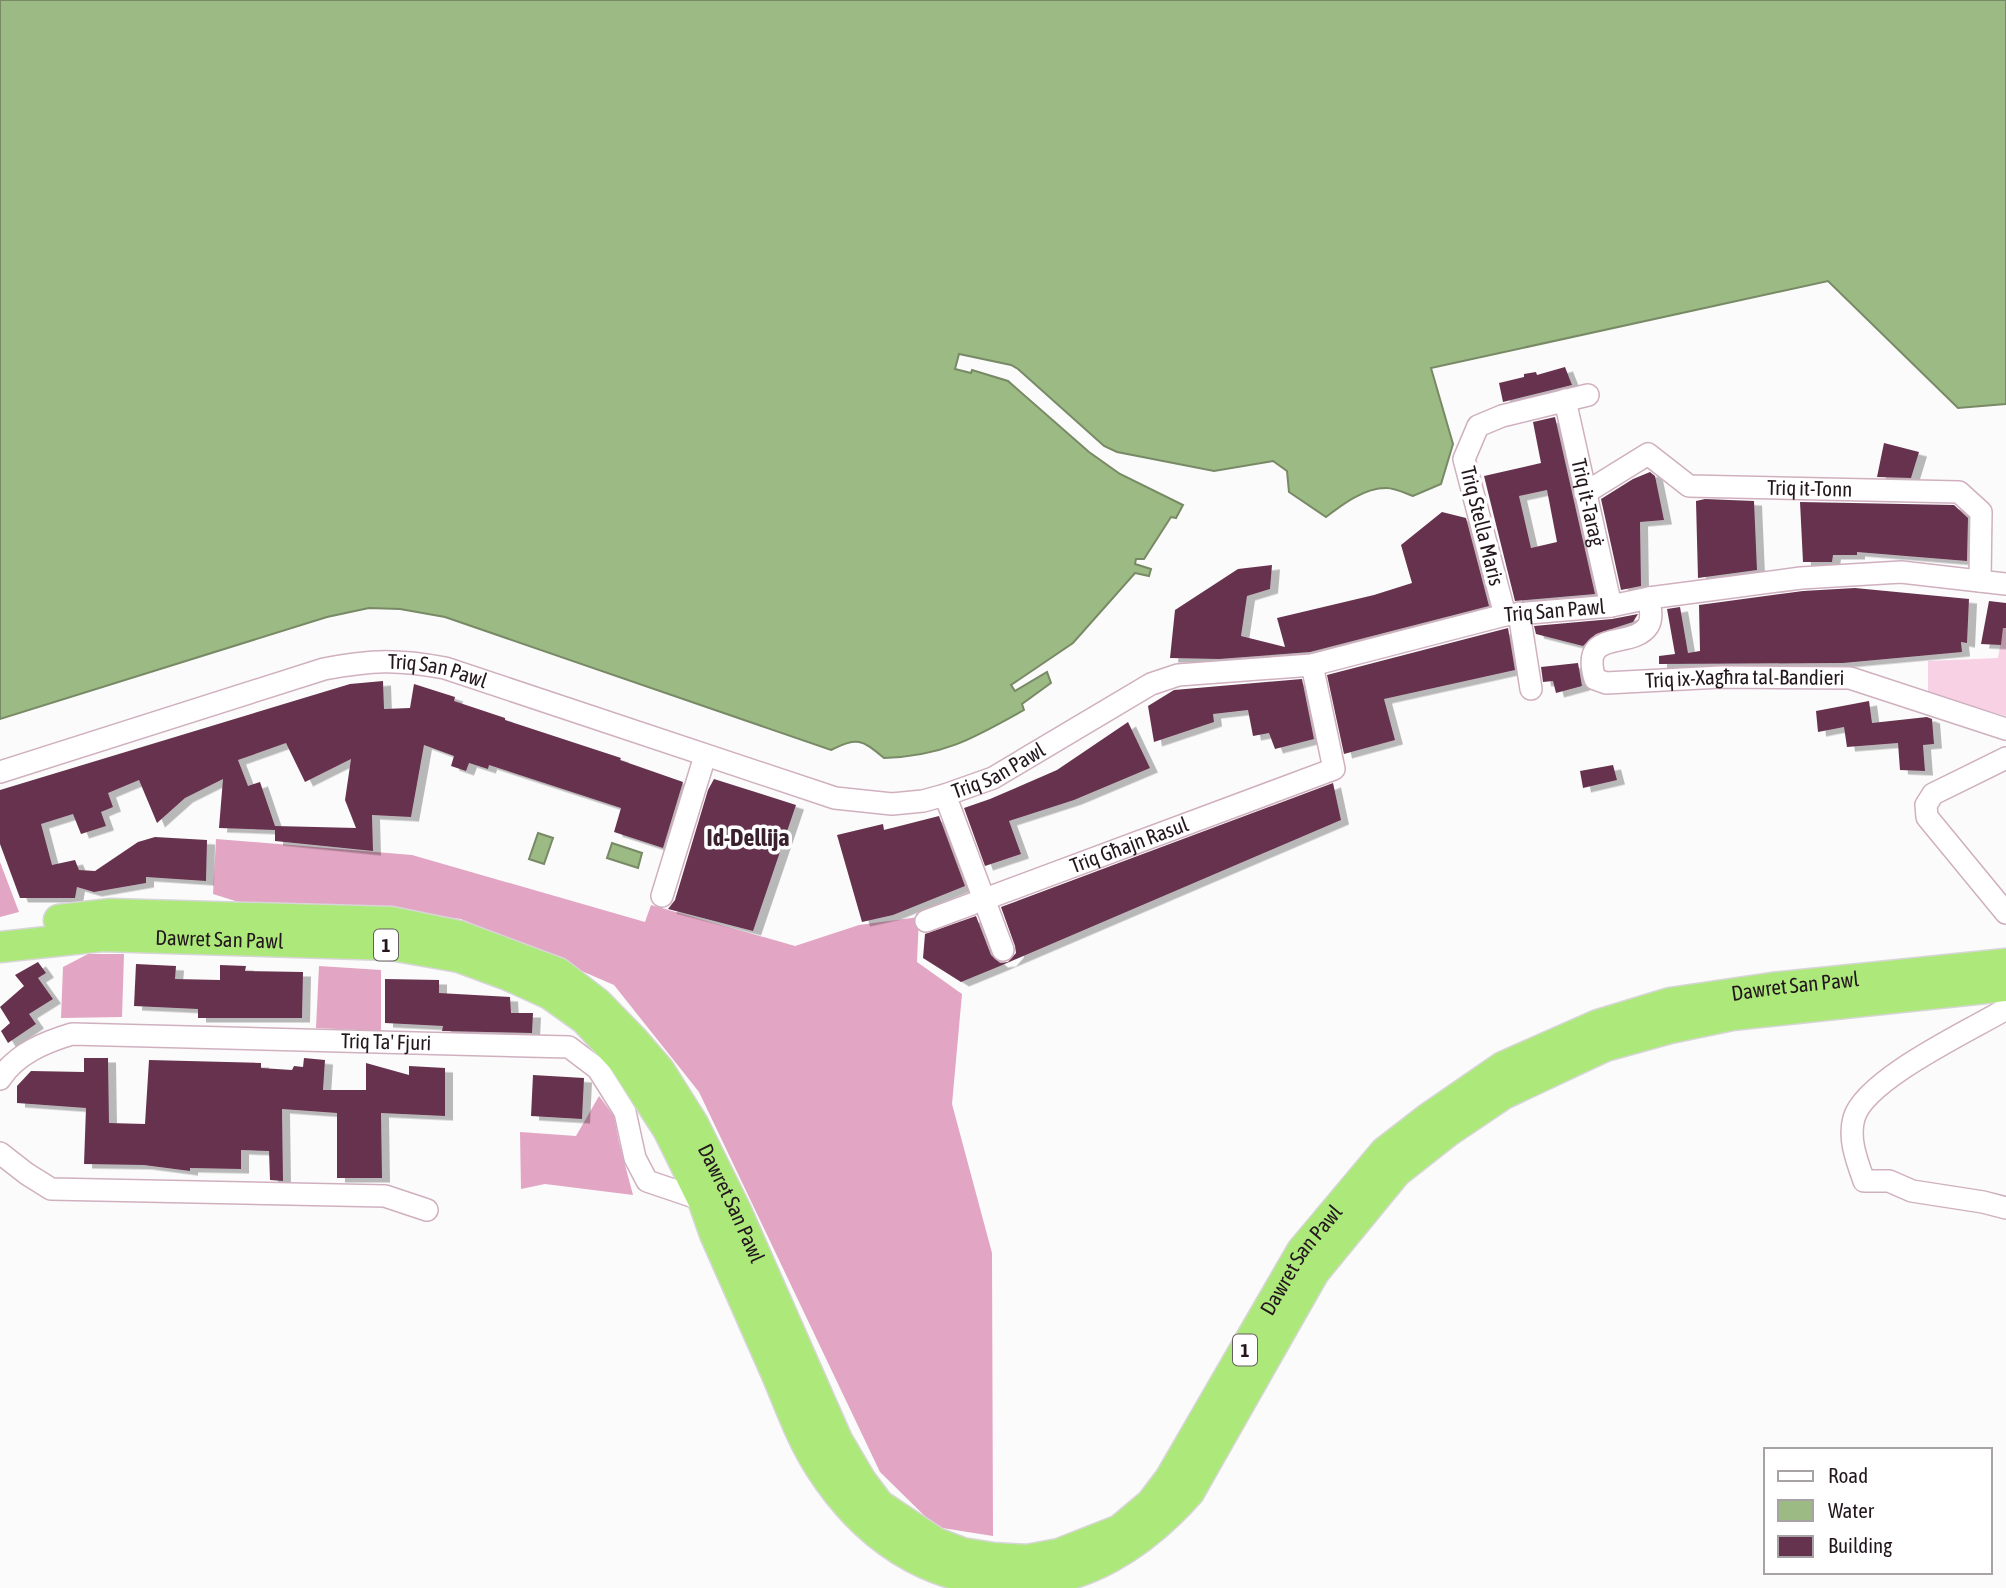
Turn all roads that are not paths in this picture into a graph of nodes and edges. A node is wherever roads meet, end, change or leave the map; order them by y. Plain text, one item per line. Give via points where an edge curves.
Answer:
1 (1588, 395) dead end
2 (1565, 400) junction
3 (1585, 493) junction
4 (1980, 581) junction
5 (2006, 584) edge
6 (1649, 598) junction
7 (1611, 606) junction
8 (1512, 614) junction
9 (1312, 664) junction
10 (1531, 689) dead end
11 (2006, 729) edge
12 (705, 757) junction
13 (2006, 758) edge
14 (0, 772) edge
15 (946, 795) junction
16 (662, 895) dead end
17 (984, 901) junction
18 (2006, 913) edge
19 (926, 921) dead end
20 (0, 926) edge
21 (0, 947) edge
22 (1003, 950) dead end
23 (2006, 964) edge
24 (2006, 986) edge
25 (2006, 1009) edge
26 (0, 1079) edge
27 (693, 1124) junction
28 (0, 1153) edge
29 (635, 1158) junction
30 (683, 1158) junction
31 (703, 1200) junction
32 (2006, 1208) edge
33 (427, 1210) dead end

1 - 2 street, Triq Stella Maris
2 - 3 street, Triq it-Taraġ
2 - 8 street, Triq Stella Maris via 1478,426 1464,458
3 - 4 street, Triq it-Tonn via 1648,453 1689,486 1959,492 1981,512
3 - 7 street, Triq it-Taraġ
4 - 5 street, Triq San Pawl
4 - 6 street, Triq San Pawl via 1901,572 1801,578
6 - 7 street, Triq San Pawl
6 - 11 street, Triq ix-Xagħra tal-Bandieri via 1651,619 1643,631 1601,645 1593,654 1590,666 1595,679 1606,683 1721,677 1850,678
7 - 8 street, Triq San Pawl
8 - 9 street, Triq San Pawl
8 - 10 street, Triq Stella Maris
9 - 15 street, Triq San Pawl via 1178,675 1152,684 993,778
9 - 17 street, Triq Għajn Rasul via 1334,769
12 - 14 street, Triq San Pawl via 445,668 408,661 366,661 324,669
12 - 15 street, Triq San Pawl via 835,798 892,804
12 - 16 street
13 - 18 street via 1933,794 1926,805 1927,817
15 - 17 street
17 - 19 street, Triq Għajn Rasul
17 - 22 street
20 - 27 highway, Dawret San Pawl / 1 via 111,914 255,917 391,922 458,936 558,973 597,1003 659,1070
21 - 30 highway, Dawret San Pawl / 1 via 102,936 391,945 459,957 550,994 585,1019 624,1061
23 - 27 highway, Dawret San Pawl / 1 via 1670,1003 1598,1025 1503,1067 1385,1152 1302,1251 1170,1479 1151,1504 1120,1530 1059,1554 1027,1560 962,1553 936,1543 879,1505 837,1440
24 - 31 highway, Dawret San Pawl / 1 via 1732,1015 1670,1028 1605,1046 1503,1094 1396,1172 1314,1272 1189,1492 1167,1517 1133,1545 1067,1576 1029,1583 953,1575 902,1553 862,1521 807,1443
25 - 32 street via 1936,1046 1862,1102 1854,1119 1853,1153 1864,1181 1889,1181 1912,1191
26 - 29 street, Triq Ta' Fjuri via 21,1058 72,1034 569,1047 598,1069 625,1112
27 - 31 street, Dawret San Pawl via 706,1175
28 - 33 street via 51,1189 384,1196
29 - 30 street via 666,1177 680,1172
29 - 31 street, Triq Ta' Fjuri via 647,1181
30 - 31 highway, Dawret San Pawl / 1

